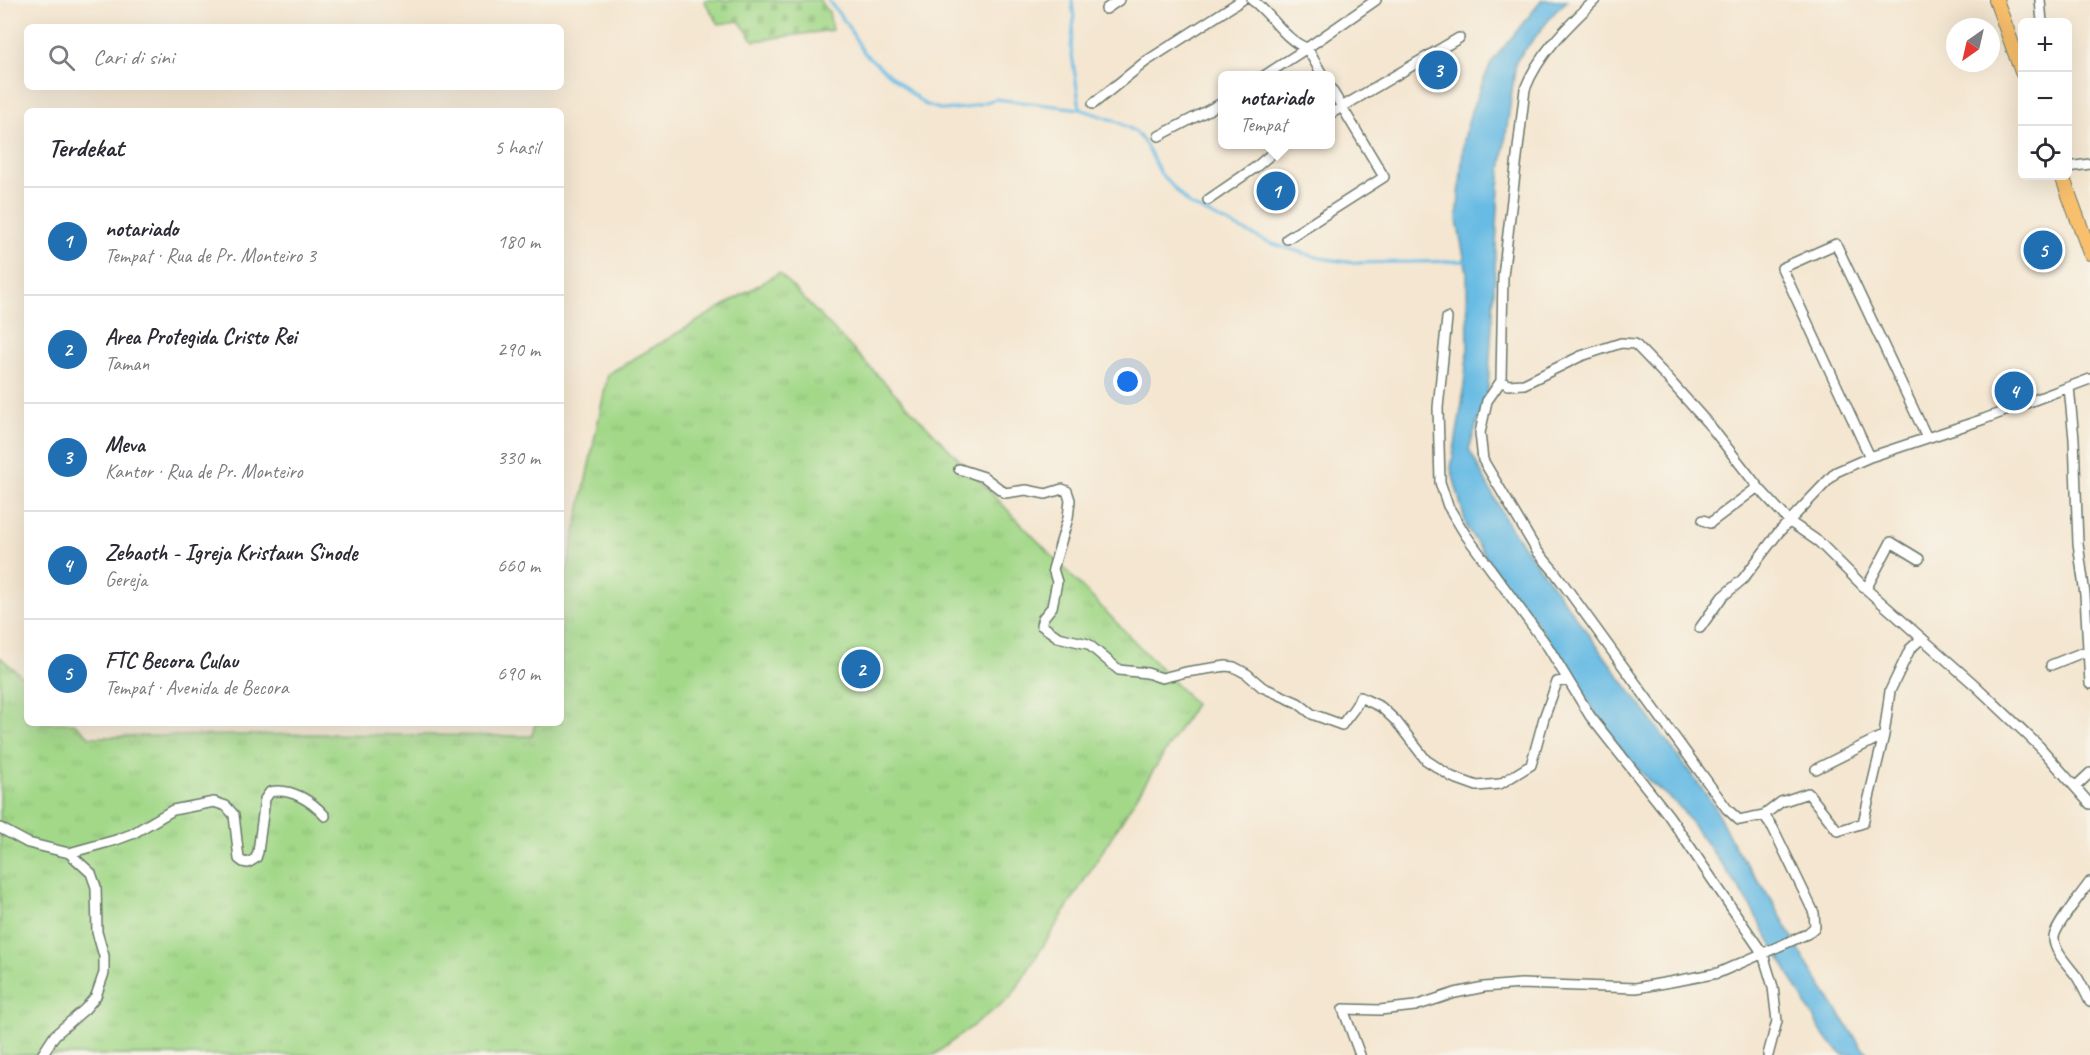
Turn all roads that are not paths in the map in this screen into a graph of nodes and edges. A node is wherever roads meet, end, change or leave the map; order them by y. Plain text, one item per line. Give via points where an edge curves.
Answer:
1 (1119, 0) edge
2 (1242, 0) edge
3 (1251, 0) edge
4 (1377, 0) edge
5 (1595, 0) edge
6 (1996, 0) edge
7 (2040, 0) edge
8 (1106, 9) dead end
9 (2042, 18) edge
10 (1459, 38) dead end
11 (1307, 48) junction
12 (2018, 61) edge
13 (1270, 71) edge
14 (1321, 71) edge
15 (1335, 96) edge
16 (1093, 104) dead end
17 (1218, 105) edge
18 (1341, 106) junction
19 (1335, 110) edge
20 (1159, 136) dead end
21 (1277, 149) edge
22 (2090, 164) edge
23 (2072, 166) edge
24 (2063, 180) edge
25 (1208, 200) dead end
26 (1287, 239) dead end
27 (2090, 253) edge
28 (1447, 318) dead end
29 (2090, 379) edge
30 (1501, 381) junction
31 (2068, 387) junction
32 (1927, 438) junction
33 (1870, 457) junction
34 (959, 469) dead end
35 (1758, 487) junction
36 (1703, 520) dead end
37 (1790, 522) junction
38 (1919, 559) dead end
39 (1866, 590) junction
40 (1700, 628) dead end
41 (1922, 638) junction
42 (2089, 652) edge
43 (2051, 665) dead end
44 (1568, 680) junction
45 (2090, 684) edge
46 (1884, 735) junction
47 (1816, 769) dead end
48 (2090, 773) edge
49 (2075, 787) junction
50 (2090, 804) edge
51 (1764, 815) junction
52 (325, 816) dead end
53 (0, 828) edge
54 (69, 853) junction
55 (2090, 882) edge
56 (1767, 953) junction
57 (2090, 1002) edge
58 (42, 1055) edge
59 (1360, 1055) edge
60 (1768, 1055) edge

1 - 8 street
2 - 16 street via 1145,62
3 - 11 street via 1289,37
4 - 11 street
5 - 30 street via 1549,47 1525,89 1503,276
6 - 12 main road
7 - 9 street
10 - 18 street
11 - 13 street
11 - 14 street
15 - 18 street
17 - 20 street
18 - 19 street
18 - 26 street via 1384,177
21 - 25 street
22 - 23 street
24 - 27 main road
28 - 44 street via 1438,408 1440,482 1448,506
29 - 31 street
30 - 35 street via 1508,385 1524,384 1581,356 1621,343 1635,344 1711,427
30 - 51 street via 1487,401 1480,433 1483,460 1537,551 1727,809 1739,820
31 - 32 street
31 - 42 street
32 - 33 street
32 - 33 street via 1836,244 1782,268
33 - 37 street via 1836,472
34 - 44 street via 984,477 1005,493 1067,491 1068,518 1053,569 1057,582 1052,608 1041,625 1058,637 1088,644 1119,670 1162,678 1234,667 1312,714 1342,725 1360,698 1381,707 1396,721 1426,760 1452,777 1477,786 1500,784 1531,765 1557,682
35 - 36 street via 1710,523
35 - 37 street
37 - 39 street via 1819,542
37 - 40 street via 1743,579 1722,597
38 - 39 street via 1891,542
39 - 41 street
41 - 46 street via 1910,649 1890,691
41 - 49 street via 2039,746
42 - 43 street
42 - 45 street
44 - 56 street via 1590,716 1675,824
46 - 47 street
46 - 51 street via 1863,823 1838,831 1808,793 1781,802
48 - 49 street
49 - 50 street
51 - 56 street via 1814,913 1815,927
52 - 54 street via 296,794 270,792 265,799 258,852 248,863 239,859 234,815 226,806 214,802 173,810 124,837
53 - 54 street via 28,843
54 - 58 street via 91,873 96,887 97,932 104,973 96,996 55,1035
55 - 57 street via 2054,938
56 - 59 street via 1718,973 1636,988 1512,984 1455,993 1415,1006 1343,1009
56 - 60 street via 1777,1021

